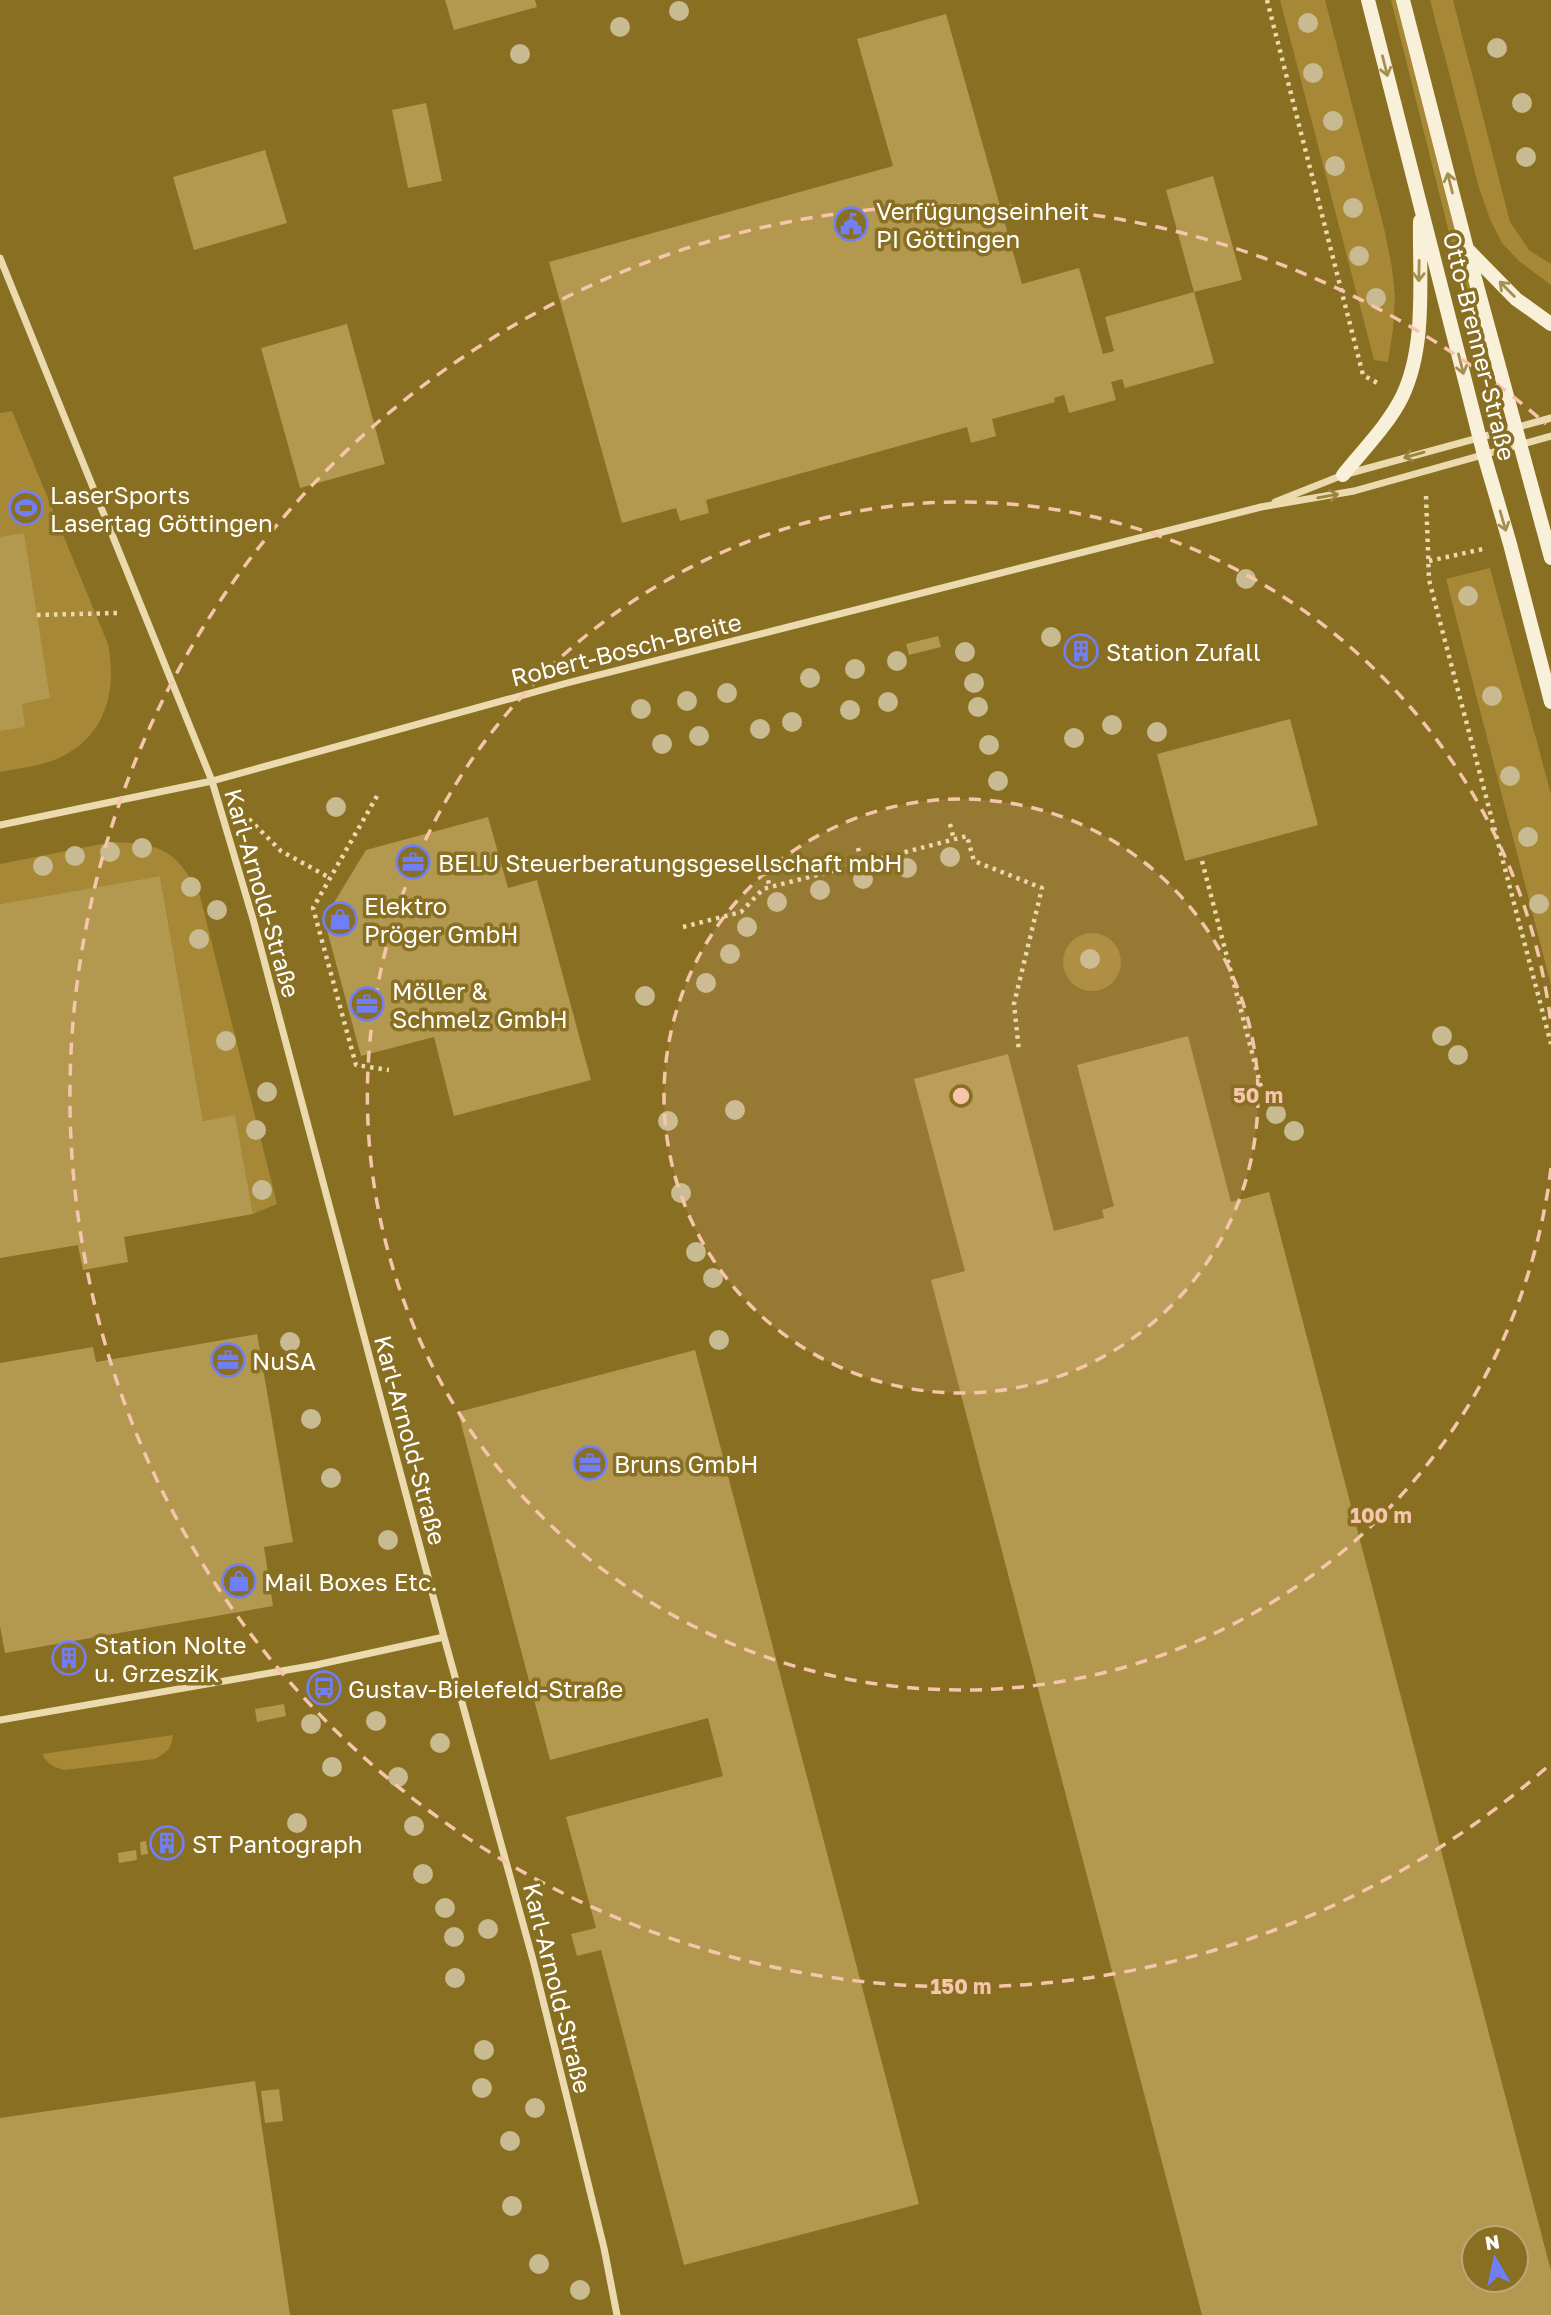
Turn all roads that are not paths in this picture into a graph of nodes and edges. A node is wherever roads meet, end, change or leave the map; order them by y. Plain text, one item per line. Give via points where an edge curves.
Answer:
1 (1368, 0) edge
2 (1403, 0) edge
3 (1420, 202) junction
4 (1467, 249) junction
5 (0, 258) edge
6 (1551, 324) edge
7 (1551, 418) edge
8 (1515, 428) junction
9 (1551, 436) edge
10 (1480, 437) junction
11 (1520, 445) junction
12 (1484, 455) junction
13 (1343, 475) junction
14 (1261, 507) junction
15 (1551, 558) edge
16 (1551, 702) edge
17 (212, 781) junction
18 (0, 825) edge
19 (444, 1637) junction
20 (0, 1720) edge
21 (617, 2315) edge

1 -> 3 main road, Otto-Brenner-Straße
4 -> 2 main road, Otto-Brenner-Straße
3 -> 10 main road, Otto-Brenner-Straße
3 -> 13 main road via 1418,332 1412,368 1402,397
6 -> 4 main road via 1516,299
4 - 8 main road, Otto-Brenner-Straße
5 - 17 street, Karl-Arnold-Straße
7 - 8 street, Robert-Bosch-Breite
8 - 10 street, Robert-Bosch-Breite
8 - 11 main road, Otto-Brenner-Straße
9 - 11 street, Robert-Bosch-Breite
10 - 12 main road, Otto-Brenner-Straße
10 -> 13 street, Robert-Bosch-Breite
11 - 12 street, Robert-Bosch-Breite
11 - 15 main road, Otto-Brenner-Straße
14 -> 12 street, Robert-Bosch-Breite via 1354,491
12 -> 16 main road, Otto-Brenner-Straße
13 - 14 street, Robert-Bosch-Breite
14 - 17 street, Robert-Bosch-Breite via 567,683
17 - 18 street, Robert-Bosch-Breite
17 - 19 street, Karl-Arnold-Straße
19 - 20 street via 316,1665
19 - 21 street, Karl-Arnold-Straße via 533,1960

